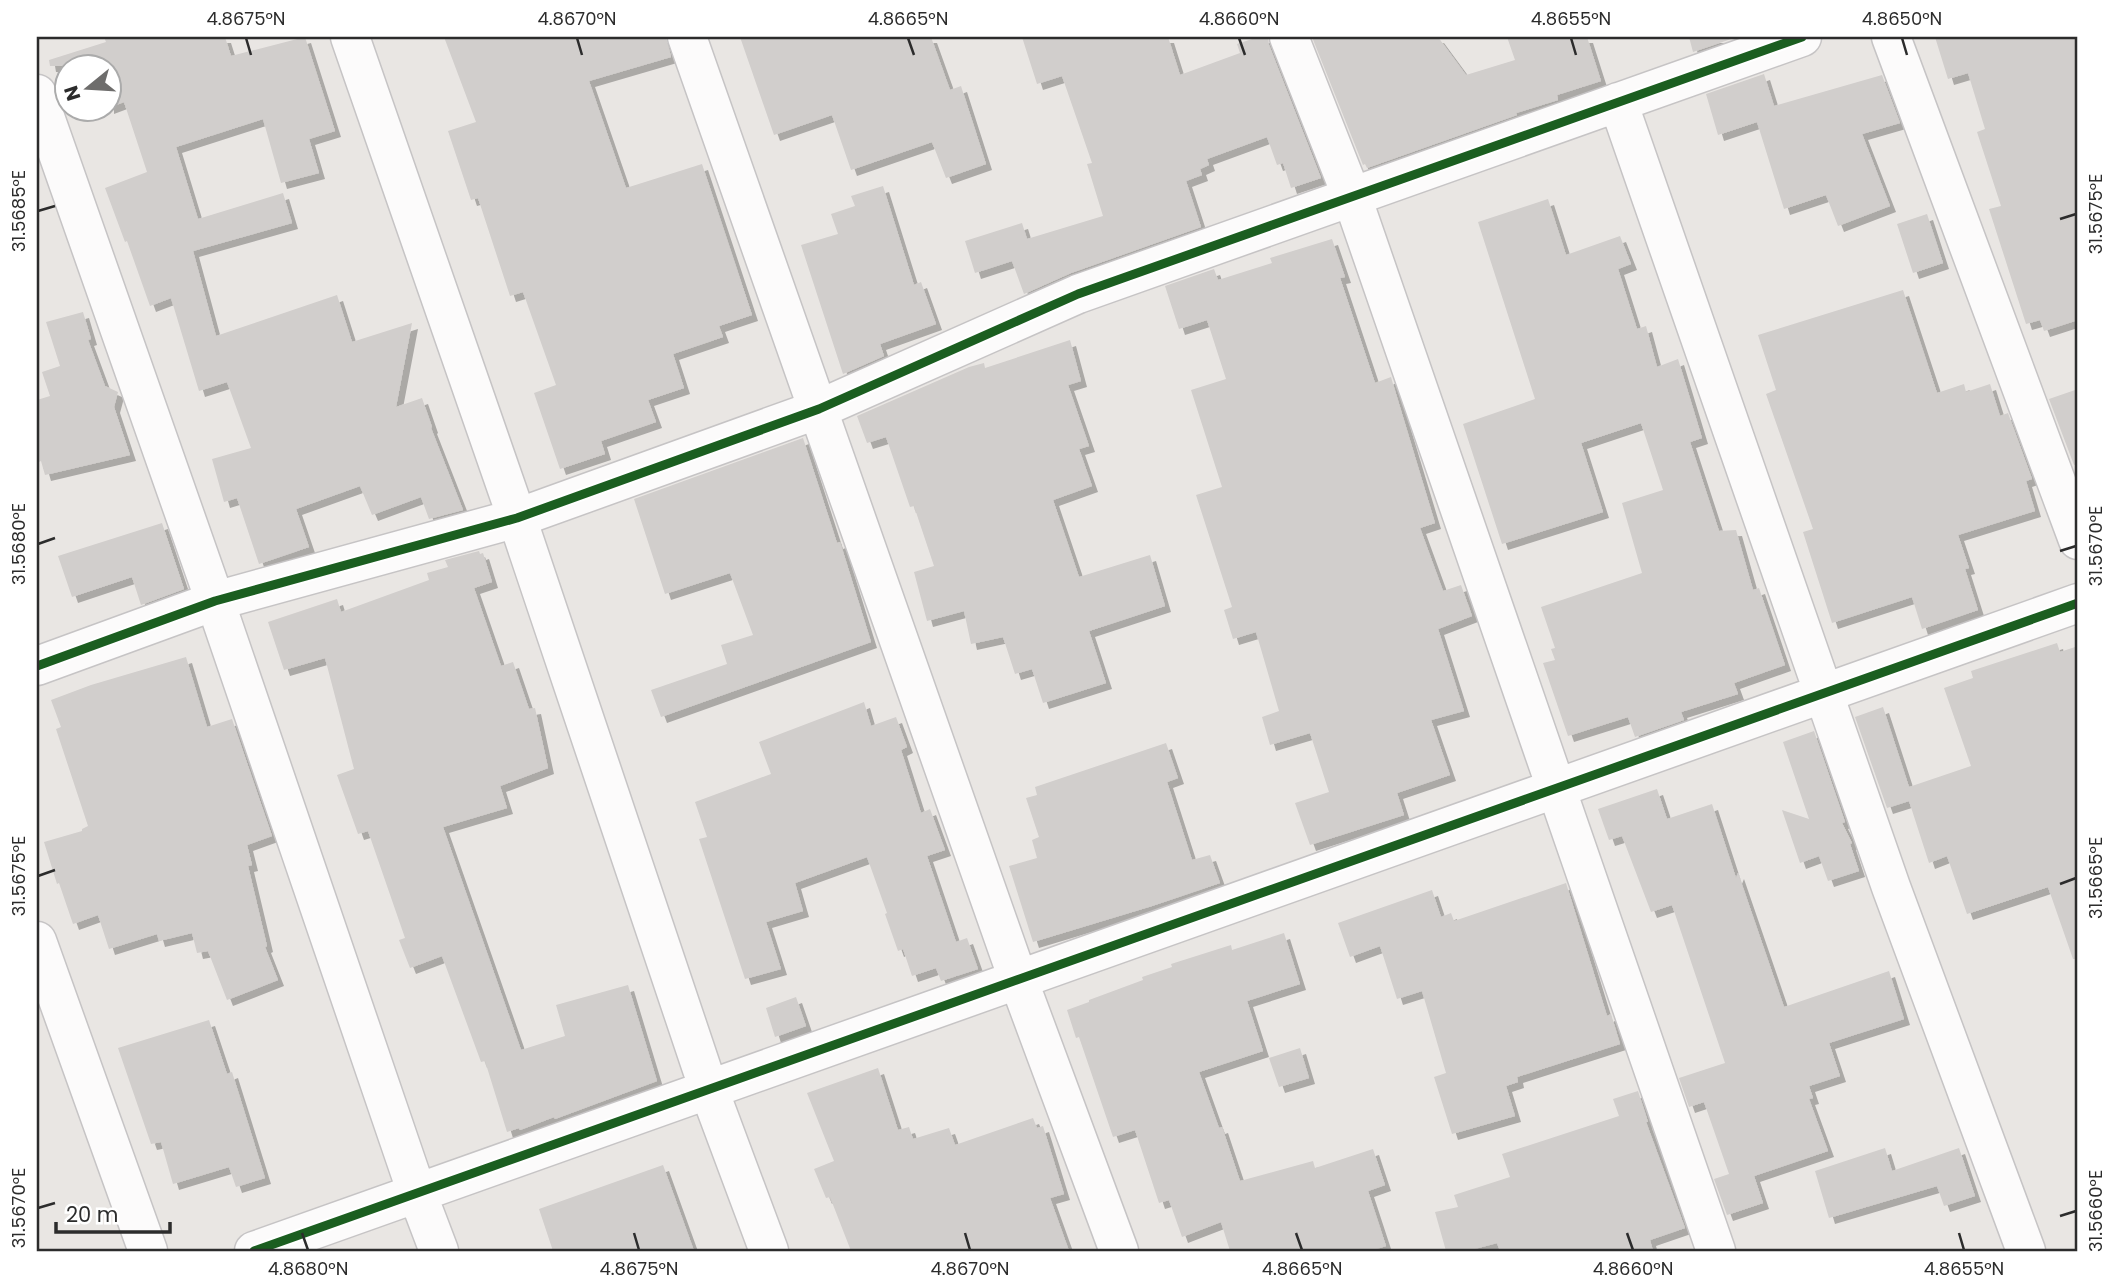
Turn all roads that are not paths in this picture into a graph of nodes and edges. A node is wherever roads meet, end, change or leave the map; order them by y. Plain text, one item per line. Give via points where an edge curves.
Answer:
1 (350, 37) edge
2 (687, 37) edge
3 (1289, 37) edge
4 (1802, 37) edge
5 (1891, 37) edge
6 (37, 94) edge
7 (1618, 102) junction
8 (1352, 197) junction
9 (818, 409) junction
10 (517, 519) junction
11 (2078, 540) edge
12 (215, 601) junction
13 (2078, 603) edge
14 (37, 666) edge
15 (1823, 693) junction
16 (1555, 789) junction
17 (37, 940) edge
18 (1018, 979) junction
19 (709, 1090) junction
20 (418, 1193) junction
21 (148, 1251) edge
22 (254, 1251) edge
23 (439, 1251) edge
24 (769, 1251) edge
25 (1119, 1251) edge
26 (1716, 1251) edge
27 (2026, 1251) edge

1 - 10 street
2 - 9 street
3 - 8 street
4 - 7 street
5 - 11 street
6 - 12 street
7 - 8 street
7 - 15 street
8 - 9 street via 1078,294
8 - 16 street
9 - 10 street
9 - 18 street
10 - 12 street
10 - 19 street
12 - 14 street
12 - 20 street
13 - 15 street
15 - 16 street
15 - 27 street
16 - 18 street
16 - 26 street
17 - 21 street
18 - 19 street
18 - 25 street
19 - 20 street
19 - 24 street
20 - 22 street
20 - 23 street

